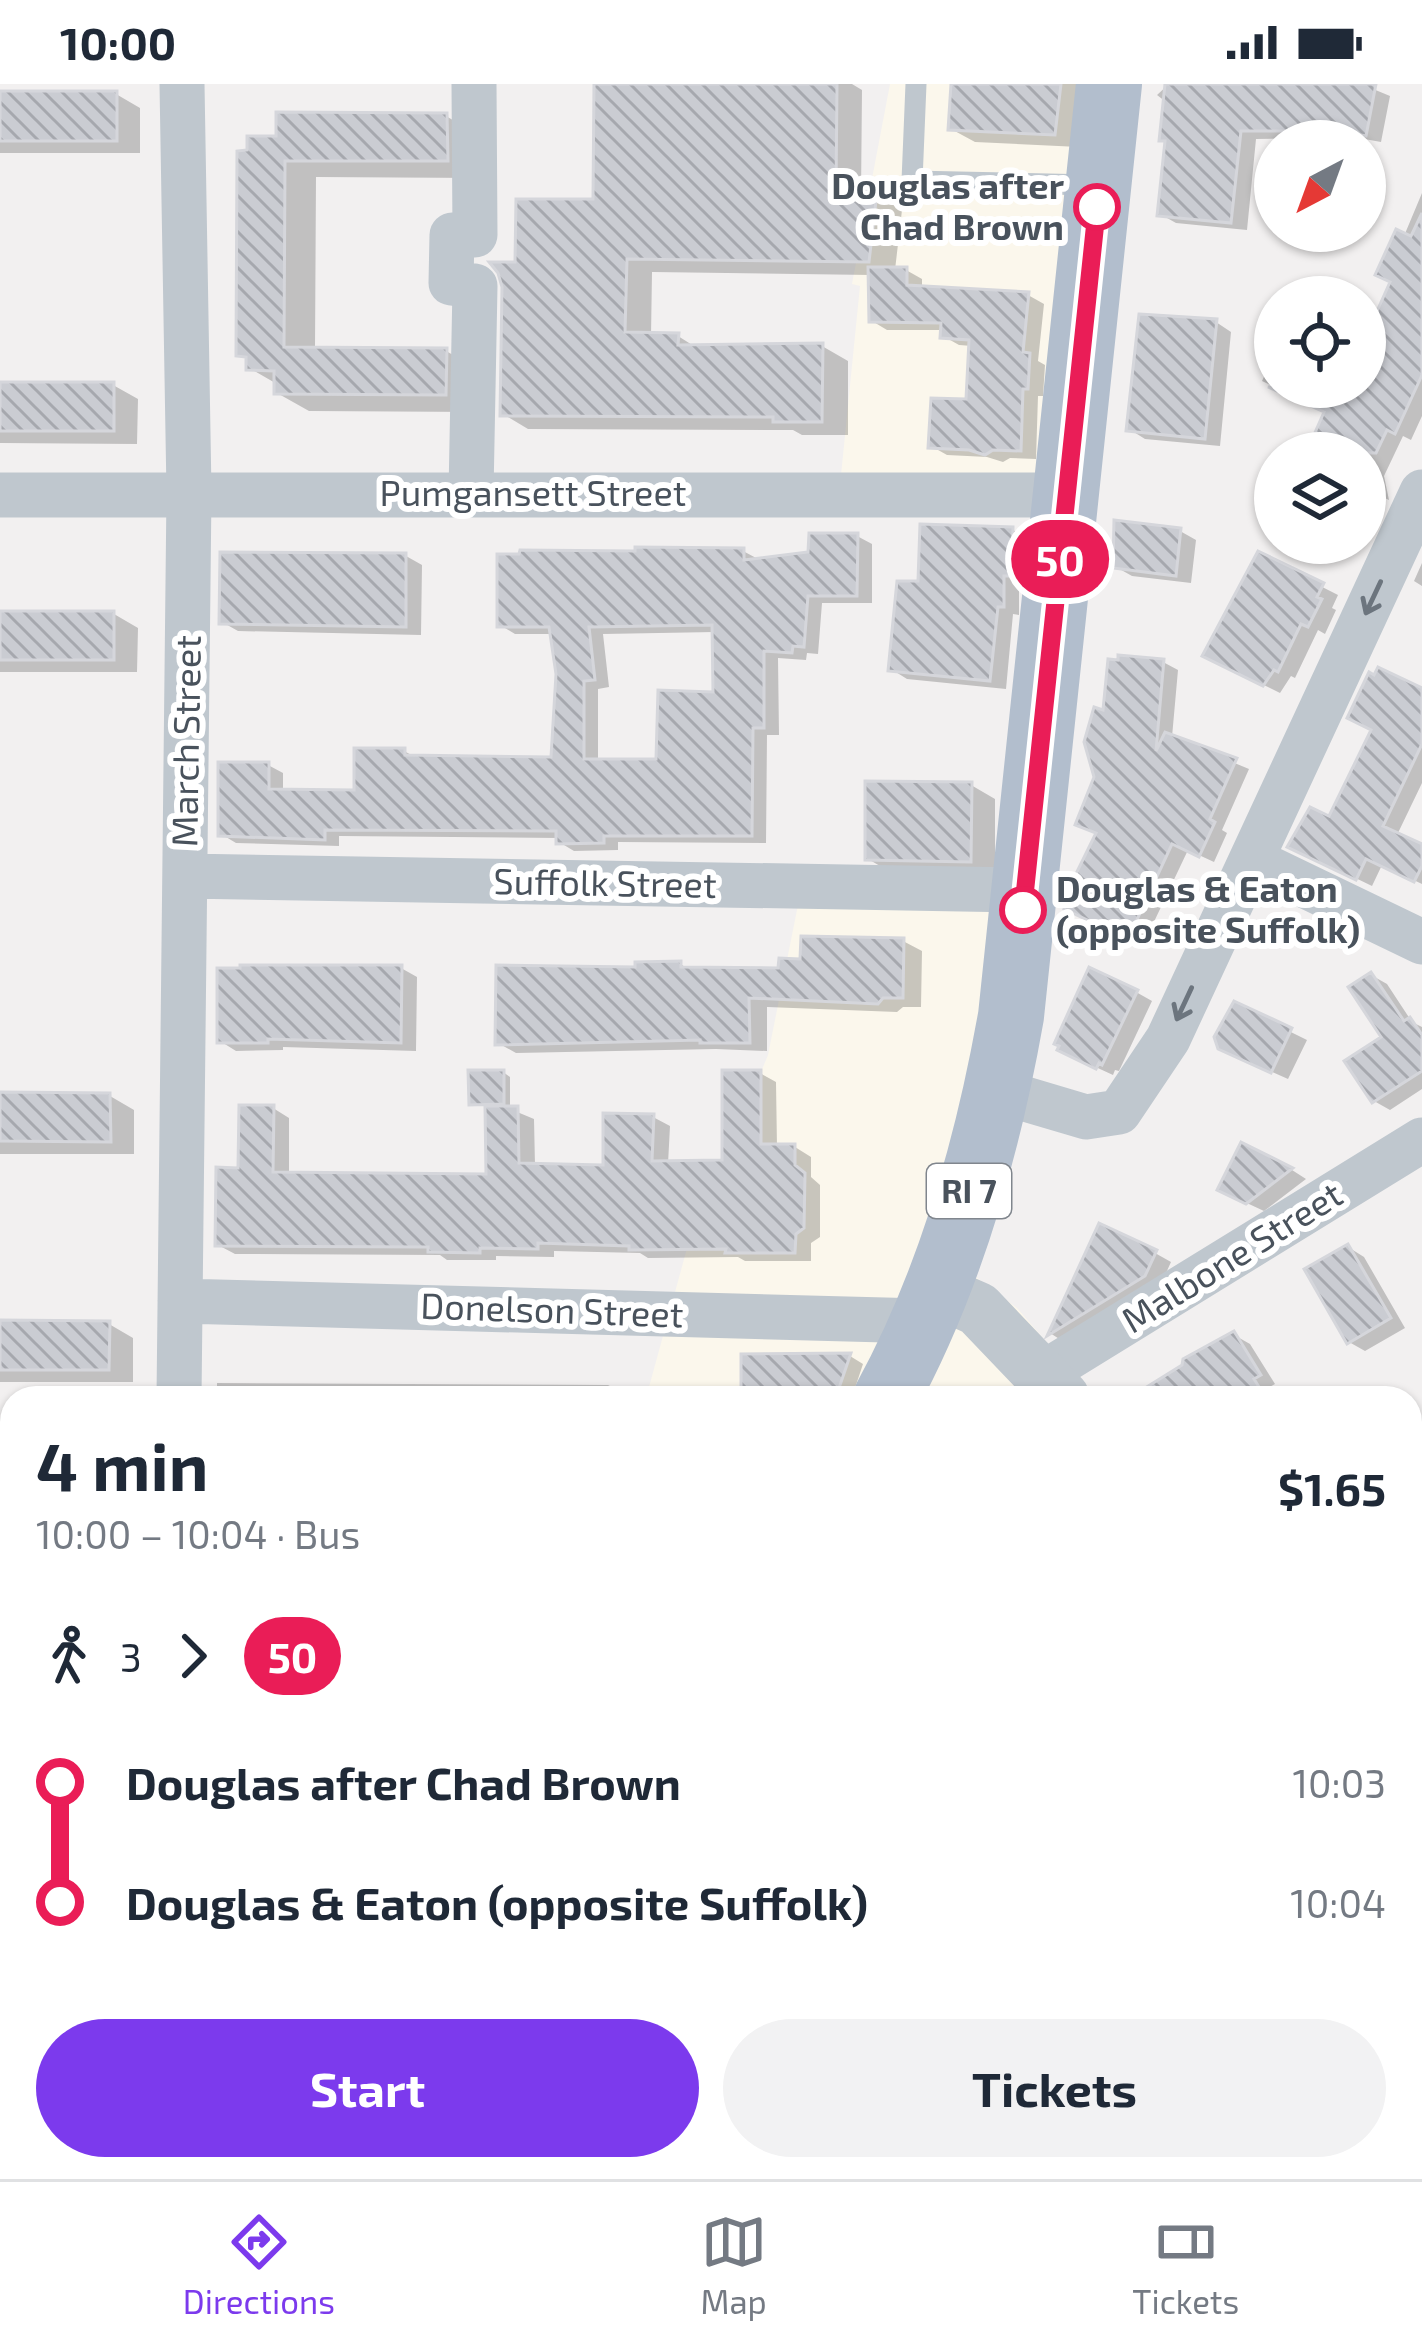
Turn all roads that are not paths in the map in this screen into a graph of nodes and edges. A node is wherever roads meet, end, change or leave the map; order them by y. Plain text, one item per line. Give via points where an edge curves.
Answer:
1 (182, 84) edge
2 (474, 84) edge
3 (916, 84) edge
4 (1109, 84) edge
5 (1099, 185) junction
6 (189, 492) junction
7 (1422, 492) edge
8 (470, 493) junction
9 (0, 495) edge
10 (1067, 495) junction
11 (1252, 860) junction
12 (185, 876) junction
13 (1025, 890) junction
14 (1422, 942) edge
15 (998, 1091) junction
16 (1422, 1140) edge
17 (180, 1300) junction
18 (929, 1305) junction
19 (179, 1386) edge
20 (894, 1386) edge
21 (1052, 1386) edge

1 - 6 street, March Street
2 - 8 street via 476,235 452,235 451,283 475,286
3 - 5 lane via 912,181
4 - 5 main road, RI 7
5 - 10 main road, RI 7
6 - 8 street, Pumgansett Street
6 - 9 street, Pumgansett Street
6 - 12 street, March Street
7 -> 11 street
8 - 10 street, Pumgansett Street
10 - 13 main road, RI 7
11 - 14 street
11 -> 15 street via 1168,1040 1119,1112 1086,1117
12 - 13 street, Suffolk Street
12 - 17 street, March Street
13 - 15 main road, RI 7
15 - 18 main road, RI 7
16 - 21 street, Malbone Street
17 - 18 street, Donelson Street
17 - 19 street, March Street
18 - 20 main road, RI 7
18 - 21 street via 978,1309

